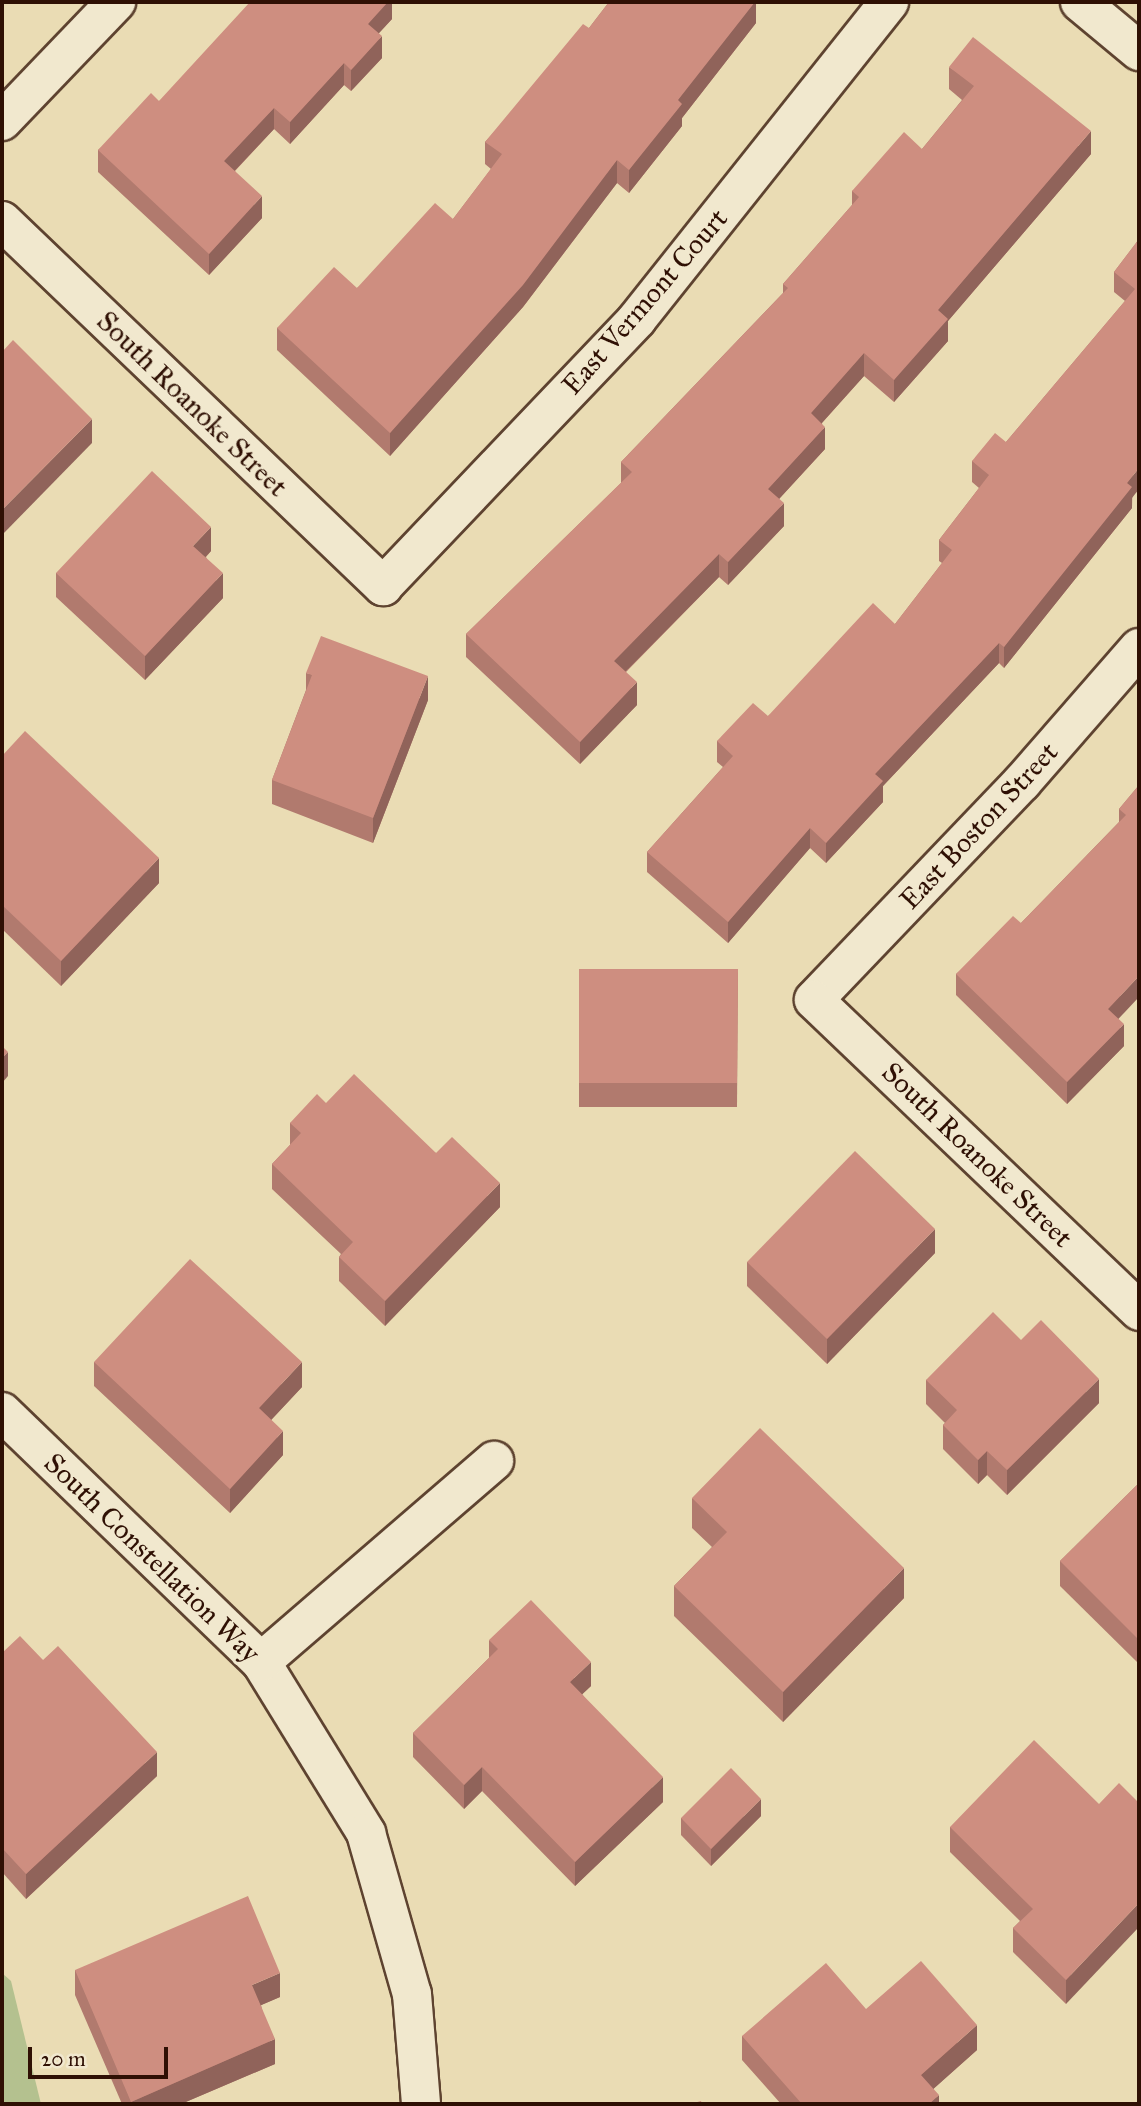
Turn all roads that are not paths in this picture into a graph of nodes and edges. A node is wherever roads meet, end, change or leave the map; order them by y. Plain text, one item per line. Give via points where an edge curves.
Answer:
1 (116, 2) edge
2 (889, 2) edge
3 (1080, 2) edge
4 (1139, 51) edge
5 (2, 121) edge
6 (2, 221) edge
7 (383, 586) joint
8 (1139, 648) edge
9 (814, 1000) joint
10 (1139, 1311) edge
11 (2, 1412) edge
12 (494, 1461) dead end
13 (261, 1662) junction
14 (421, 2104) edge

1 - 5 street
2 - 7 street, East Vermont Court via 637,319
3 - 4 street
6 - 7 street, South Roanoke Street
8 - 9 street, East Boston Street via 1022,782
9 - 10 street, South Roanoke Street
11 - 13 street, South Constellation Way
12 - 13 street
13 - 14 street, South Constellation Way via 366,1833 412,1994

